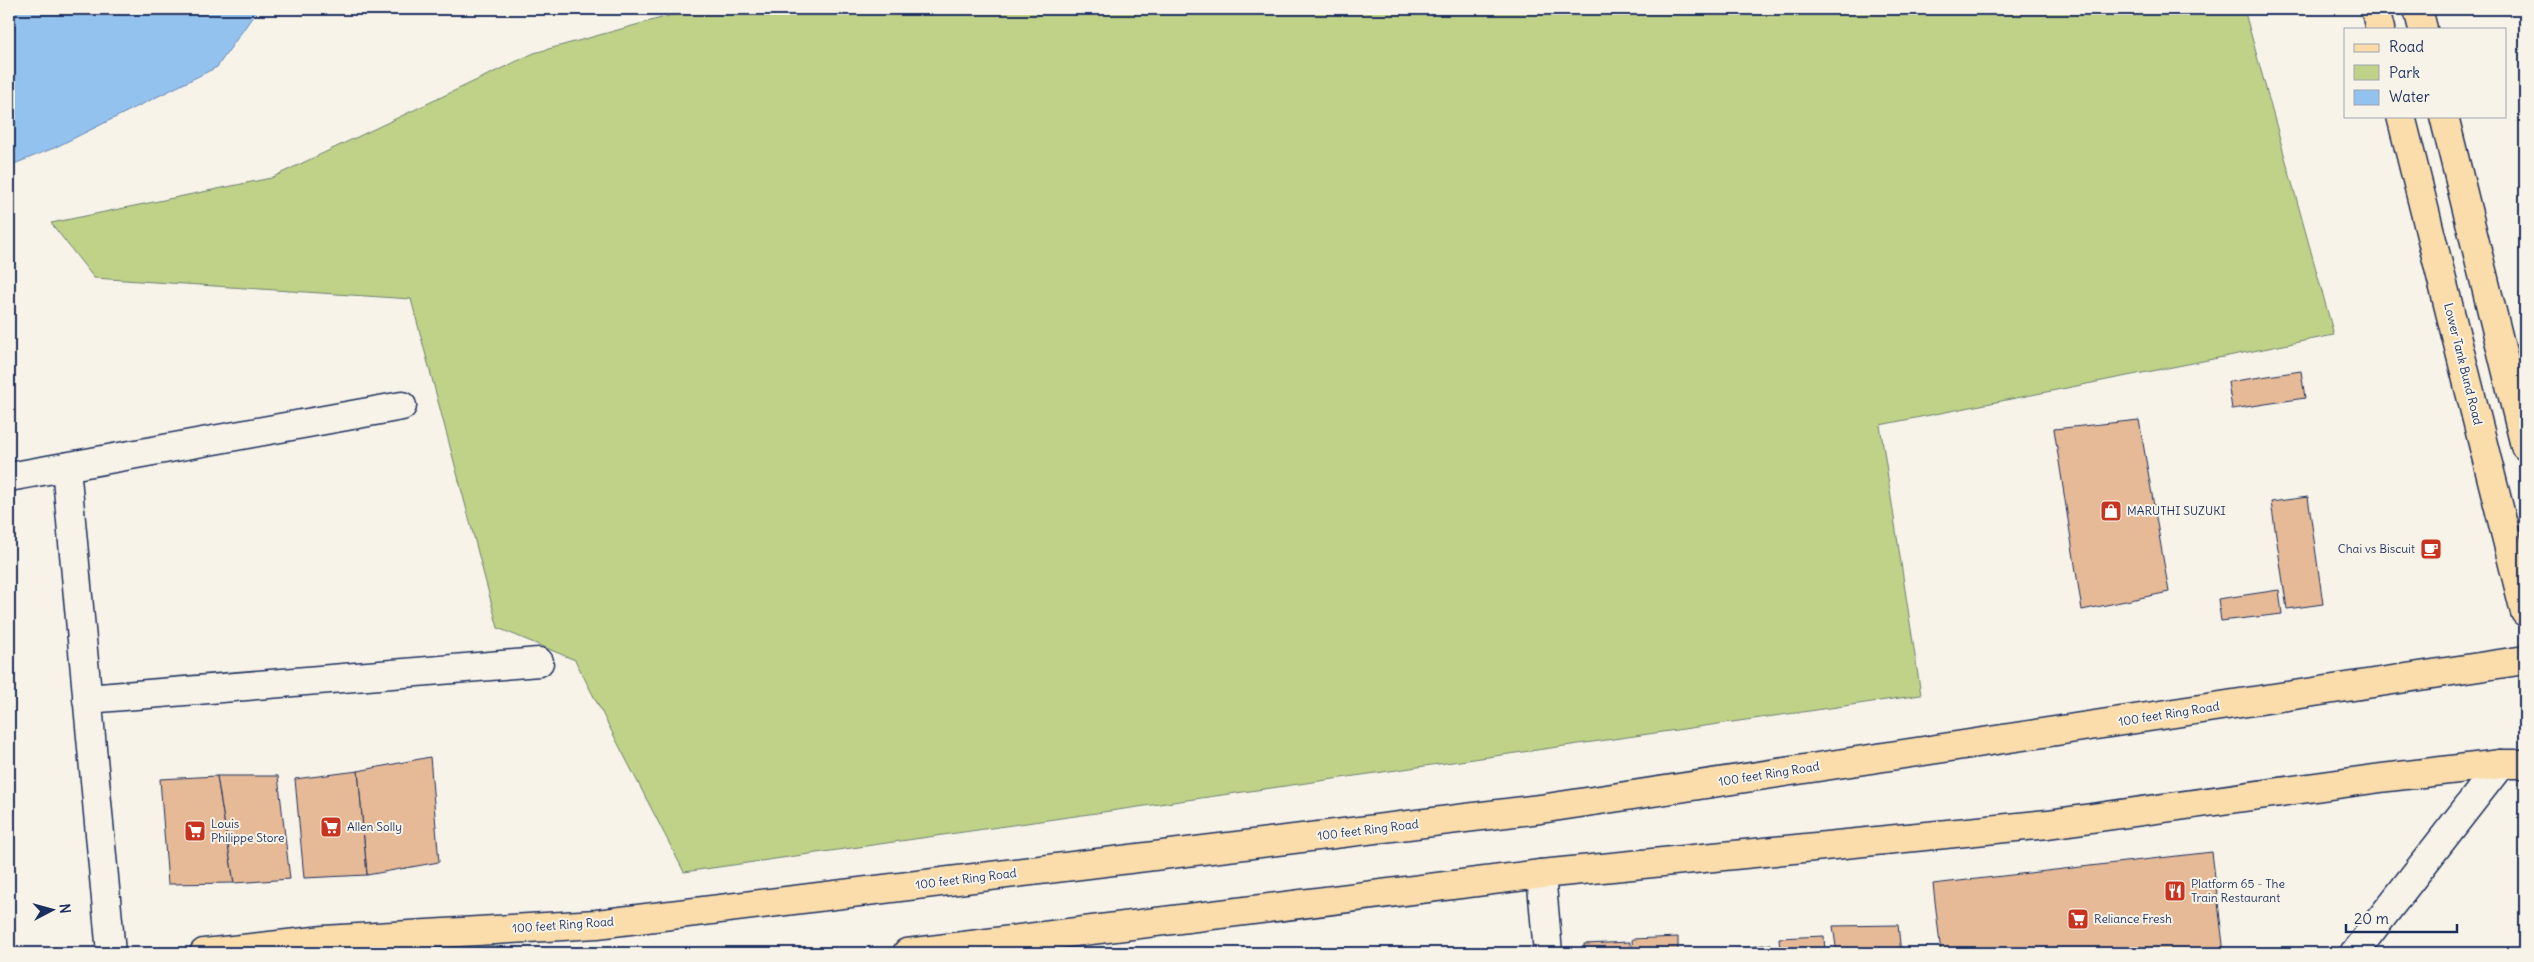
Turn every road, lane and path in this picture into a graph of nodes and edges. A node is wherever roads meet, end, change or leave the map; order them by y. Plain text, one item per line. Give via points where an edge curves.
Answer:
1 (2375, 9) edge
2 (2418, 9) edge
3 (2522, 9) edge
4 (2525, 20) edge
5 (2380, 28) edge
6 (2423, 28) edge
7 (2402, 118) edge
8 (2444, 118) edge
9 (402, 406) dead end
10 (2525, 446) edge
11 (66, 467) junction
12 (9, 478) edge
13 (2525, 612) edge
14 (2525, 660) edge
15 (539, 662) dead end
16 (87, 699) junction
17 (2513, 764) edge
18 (1541, 874) junction
19 (111, 953) edge
20 (204, 953) edge
21 (908, 953) edge
22 (1548, 953) edge
23 (2354, 953) edge

1 - 5 main road
2 - 6 main road
3 - 4 path
7 - 13 main road, Lower Tank Bund Road
8 - 10 main road
9 - 11 street
11 - 12 street
11 - 16 street
14 - 20 main road, 100 feet Ring Road via 1530,810 597,924 324,940
15 - 16 street
16 - 19 street
17 - 18 main road via 2048,824
17 - 23 street
18 - 21 main road
18 - 22 street

